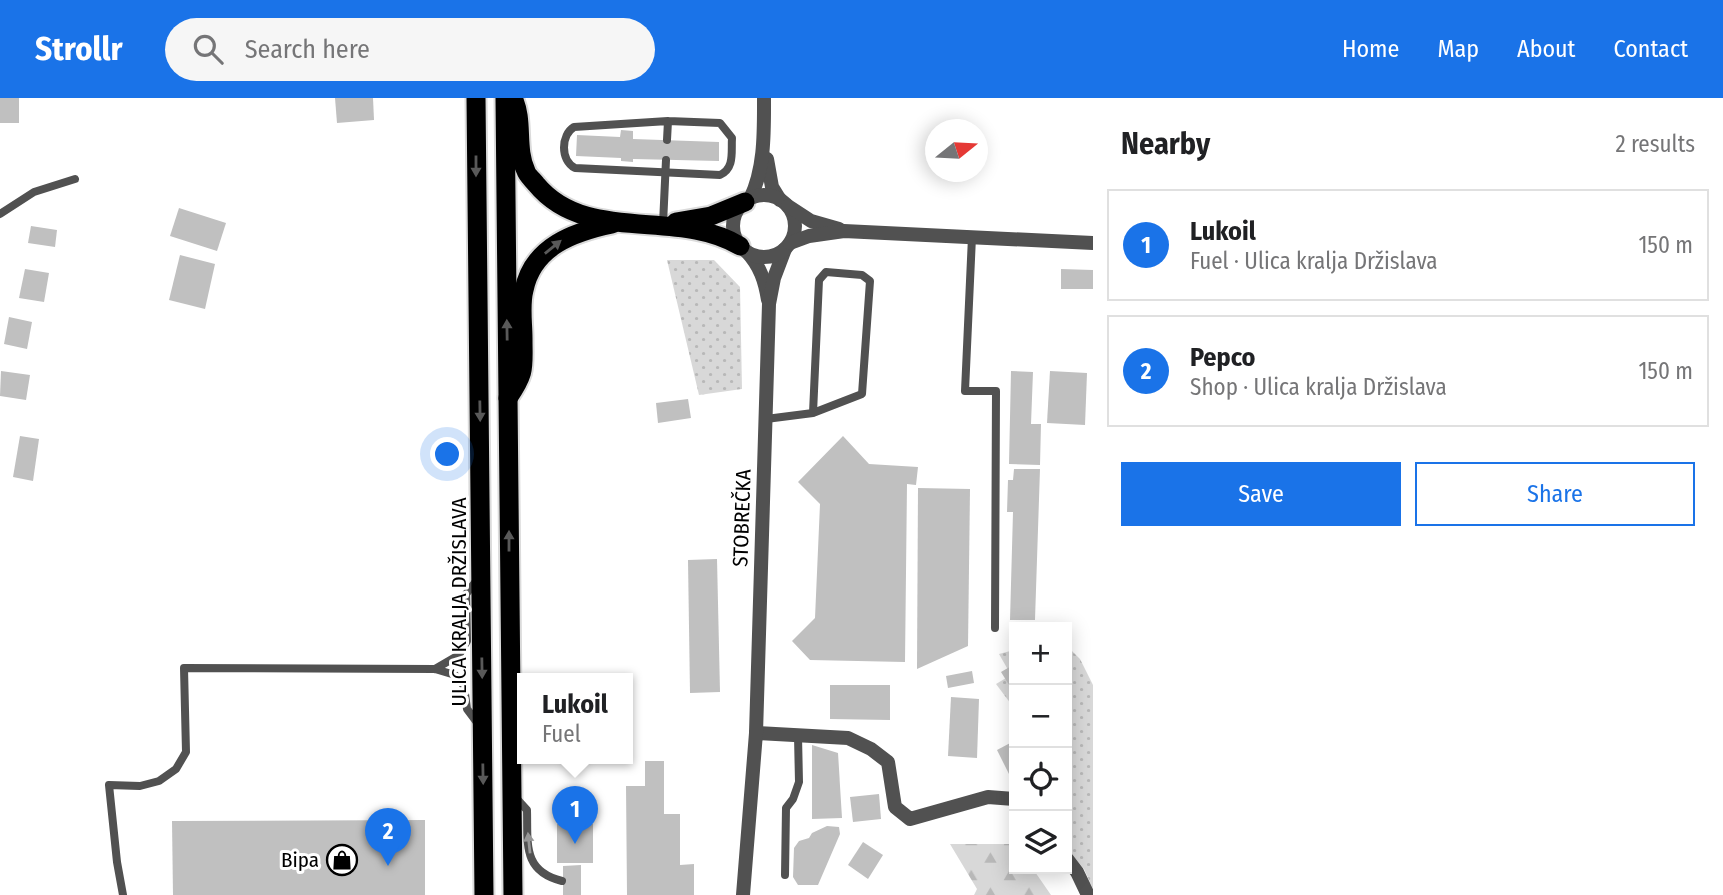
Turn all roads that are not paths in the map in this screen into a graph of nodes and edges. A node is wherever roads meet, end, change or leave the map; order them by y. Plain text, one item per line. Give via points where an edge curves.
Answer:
1 (476, 98) edge
2 (505, 98) edge
3 (513, 98) edge
4 (764, 98) edge
5 (668, 121) junction
6 (764, 137) junction
7 (667, 140) dead end
8 (666, 160) dead end
9 (666, 174) junction
10 (75, 179) dead end
11 (748, 201) junction
12 (783, 203) junction
13 (1, 216) edge
14 (617, 223) junction
15 (663, 224) junction
16 (844, 231) junction
17 (971, 237) junction
18 (1093, 243) edge
19 (788, 246) junction
20 (744, 249) junction
21 (769, 304) junction
22 (508, 398) junction
23 (813, 413) junction
24 (766, 419) junction
25 (481, 575) junction
26 (995, 628) dead end
27 (435, 669) junction
28 (482, 730) junction
29 (757, 733) junction
30 (798, 736) junction
31 (512, 794) junction
32 (1009, 799) edge
33 (1072, 866) edge
34 (785, 875) dead end
35 (562, 881) dead end
36 (123, 895) edge
37 (484, 895) edge
38 (513, 895) edge
39 (743, 895) edge
40 (1088, 895) edge

1 -> 25 highway, ULICA KRALJA DRŽISLAVA
22 -> 2 highway
3 - 14 highway via 519,111 526,172 543,193 562,207
4 - 6 street
5 - 7 lane
5 - 9 lane via 720,123 732,138 731,165 720,175
5 - 9 lane via 574,127 565,137 564,156 575,168
6 - 11 street via 759,175
6 - 12 street via 772,187
8 - 9 lane
9 - 15 lane
10 - 13 lane via 34,192
11 - 12 street via 770,196
11 - 15 highway via 711,216
11 - 20 street via 735,218 734,228
12 - 16 street via 811,221
12 - 19 street via 795,224
14 - 15 highway
22 -> 14 highway via 523,378 523,292 532,267 563,239
15 - 20 highway via 714,233
16 - 17 street
16 - 19 street via 810,236
17 - 18 street
17 - 26 lane via 965,391 996,391
19 - 20 street via 767,257
19 - 21 street, STOBREČKA
20 - 21 street, STOBREČKA via 762,274
21 - 24 street, STOBREČKA
31 -> 22 highway
23 - 23 lane via 862,394 870,281 862,275 827,272 819,280
23 - 24 lane
24 - 29 street, STOBREČKA
25 - 27 lane via 466,594 467,641 459,655
25 -> 28 highway, ULICA KRALJA DRŽISLAVA
27 - 28 lane via 455,676 464,686 467,709
27 - 36 lane via 184,668 186,752 176,769 150,784 109,785
28 -> 37 highway, ULICA KRALJA DRŽISLAVA
29 - 30 street
29 - 39 street, STOBREČKA
30 - 32 street via 848,738 880,755 888,761 895,807 910,819 988,797
30 - 34 lane via 799,782 786,808
35 -> 31 lane via 546,877 535,865 529,852 527,810
31 - 38 highway
33 - 40 street

